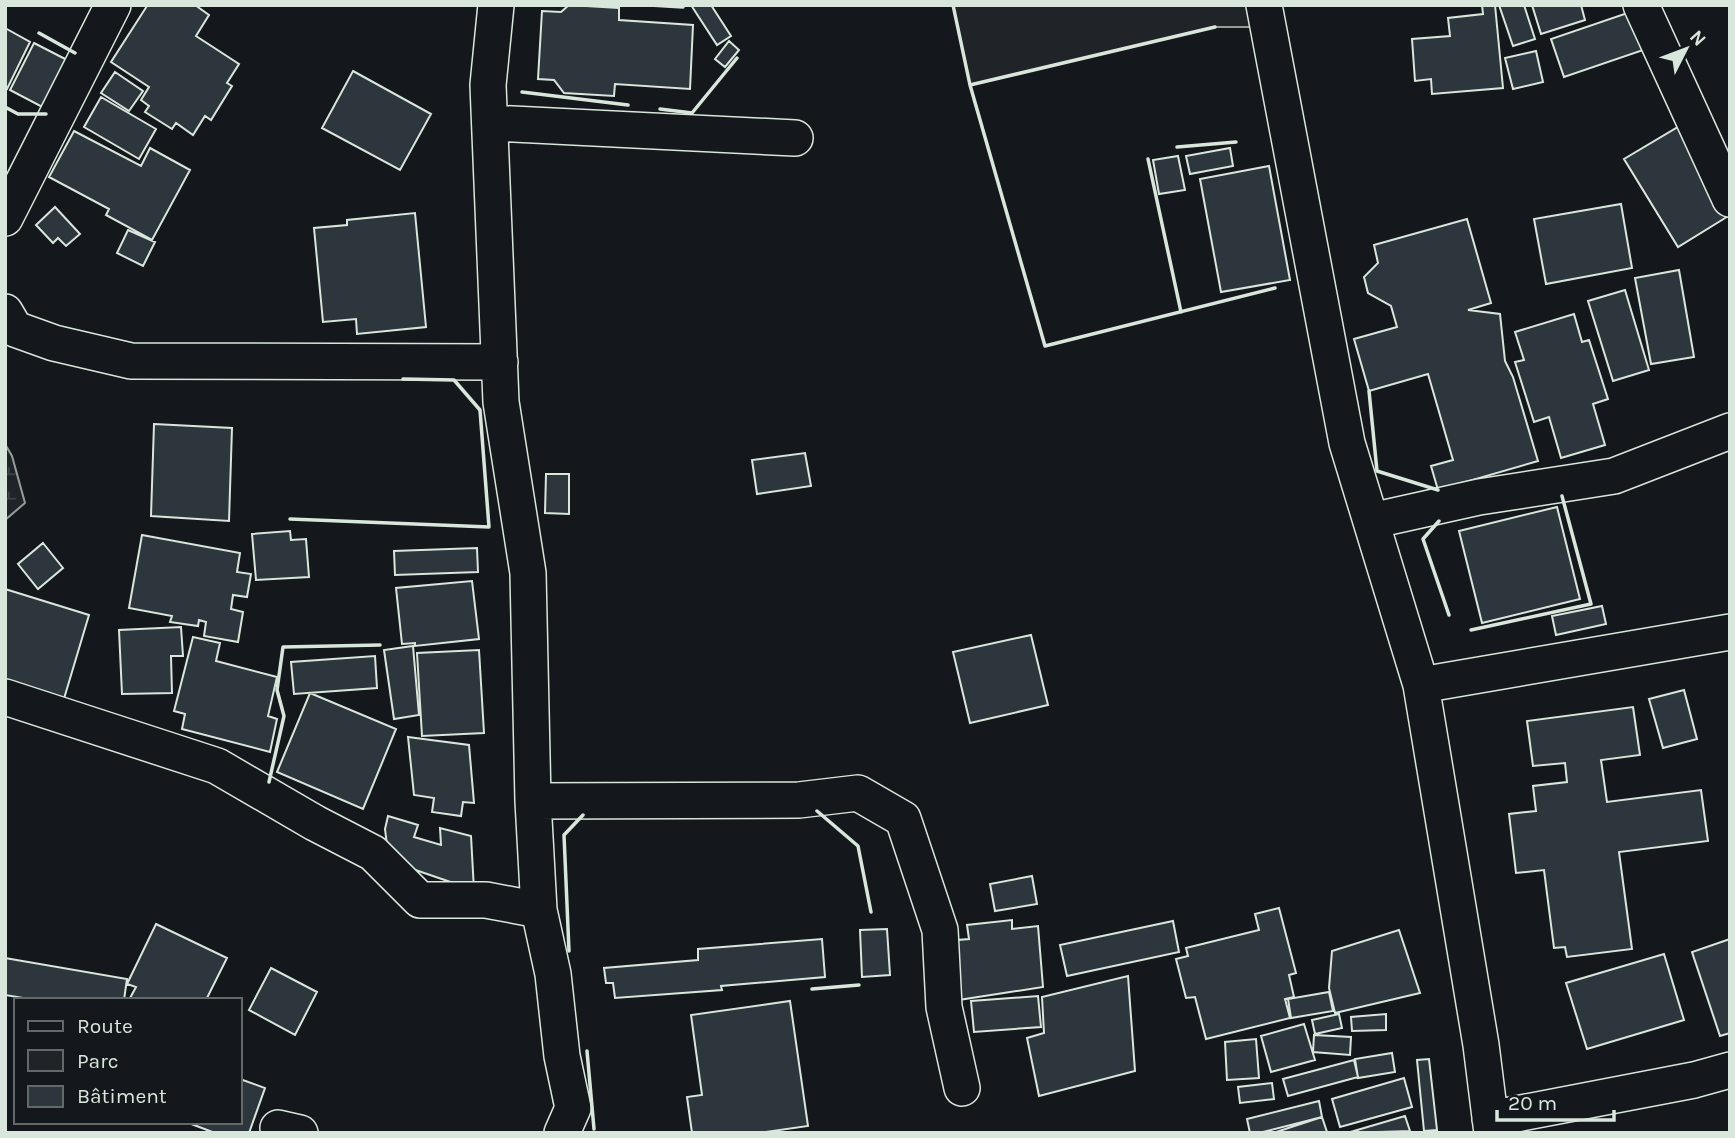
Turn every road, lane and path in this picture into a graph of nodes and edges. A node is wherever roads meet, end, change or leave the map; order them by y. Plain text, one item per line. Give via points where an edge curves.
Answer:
1 (113, 5) edge
2 (496, 5) edge
3 (1264, 5) edge
4 (1641, 5) edge
5 (491, 123) junction
6 (795, 138) dead end
7 (1730, 199) edge
8 (5, 218) edge
9 (5, 312) edge
10 (500, 362) junction
11 (1730, 431) edge
12 (1371, 521) junction
13 (1730, 632) edge
14 (1421, 685) junction
15 (5, 697) edge
16 (533, 802) junction
17 (539, 910) junction
18 (1730, 1070) edge
19 (962, 1088) dead end
20 (570, 1124) edge
21 (1491, 1126) edge

1 - 8 street
2 - 5 street via 488,85
3 - 12 street via 1346,443
4 - 7 street
5 - 6 street
5 - 10 street
9 - 10 street via 15,329 131,361
10 - 16 street via 501,402 528,573
11 - 12 street via 1615,476 1479,497
12 - 14 street
13 - 14 street
14 - 21 street
15 - 17 street via 217,766 373,853 420,900 486,900
16 - 17 street
16 - 19 street via 799,800 858,793 903,819 940,930 944,1007
17 - 20 street via 553,974
18 - 21 street

